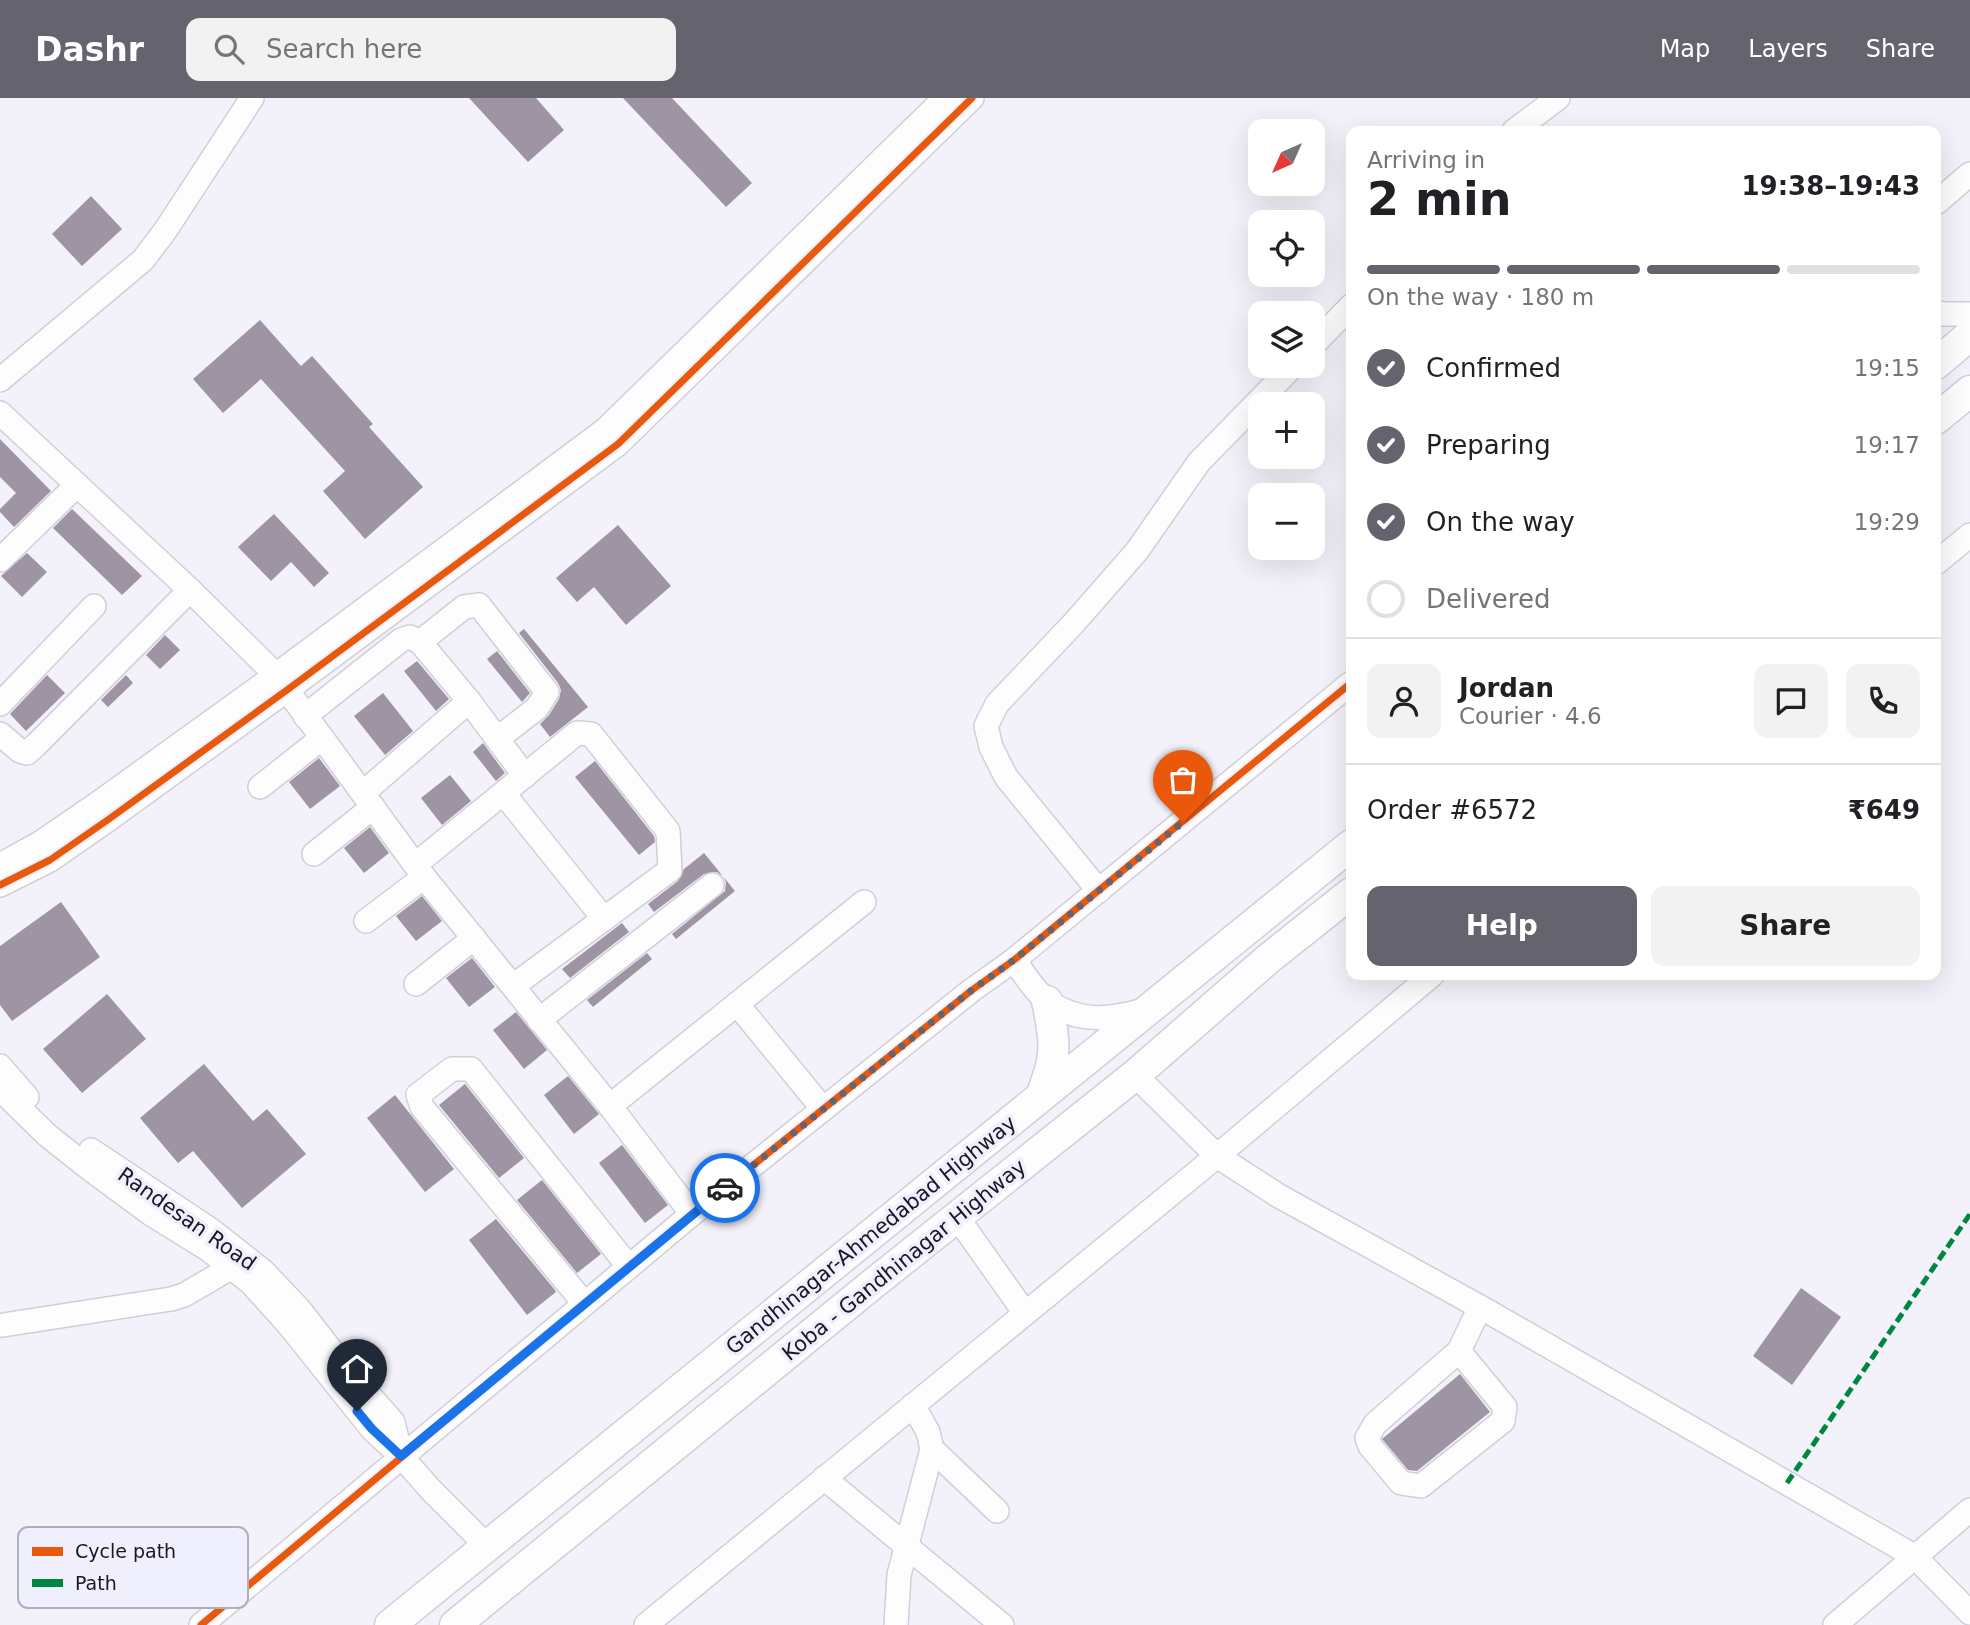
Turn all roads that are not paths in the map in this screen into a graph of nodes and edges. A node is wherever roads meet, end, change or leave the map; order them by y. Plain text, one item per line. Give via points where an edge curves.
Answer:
1 (251, 98) edge
2 (945, 98) edge
3 (972, 98) edge
4 (1558, 98) edge
5 (1521, 126) edge
6 (1970, 174) edge
7 (1941, 198) edge
8 (1346, 311) edge
9 (1941, 314) edge
10 (1970, 314) edge
11 (1325, 333) edge
12 (1970, 335) edge
13 (1941, 360) edge
14 (1281, 378) edge
15 (0, 380) edge
16 (1970, 391) edge
17 (0, 413) edge
18 (1941, 415) edge
19 (77, 485) junction
20 (1970, 535) edge
21 (1941, 559) edge
22 (0, 560) edge
23 (190, 590) junction
24 (94, 606) dead end
25 (420, 642) junction
26 (281, 683) junction
27 (1346, 687) edge
28 (469, 701) junction
29 (0, 704) edge
30 (305, 716) junction
31 (0, 734) edge
32 (322, 738) junction
33 (497, 739) junction
34 (525, 776) junction
35 (260, 787) dead end
36 (504, 794) junction
37 (368, 800) junction
38 (1346, 849) edge
39 (314, 853) dead end
40 (0, 864) edge
41 (420, 871) junction
42 (0, 885) edge
43 (712, 885) dead end
44 (1099, 891) junction
45 (1346, 897) edge
46 (863, 902) dead end
47 (604, 919) junction
48 (366, 921) dead end
49 (474, 938) junction
50 (1014, 960) junction
51 (1426, 980) edge
52 (416, 984) dead end
53 (513, 986) junction
54 (1047, 1001) junction
55 (737, 1004) junction
56 (1150, 1008) junction
57 (539, 1020) junction
58 (0, 1066) edge
59 (1135, 1074) junction
60 (0, 1089) edge
61 (1041, 1097) junction
62 (610, 1106) junction
63 (823, 1110) junction
64 (1217, 1156) junction
65 (692, 1214) junction
66 (957, 1217) junction
67 (232, 1267) junction
68 (629, 1267) junction
69 (584, 1303) junction
70 (1480, 1307) junction
71 (1025, 1313) junction
72 (3, 1325) dead end
73 (1459, 1351) junction
74 (913, 1405) junction
75 (932, 1449) junction
76 (401, 1456) junction
77 (824, 1478) junction
78 (1970, 1510) edge
79 (997, 1511) dead end
80 (488, 1547) junction
81 (907, 1547) junction
82 (1914, 1556) junction
83 (248, 1585) edge
84 (221, 1608) edge
85 (1970, 1613) edge
86 (201, 1625) edge
87 (390, 1625) edge
88 (454, 1625) edge
89 (646, 1625) edge
90 (896, 1625) edge
91 (1002, 1625) edge
92 (1835, 1625) edge

1 - 15 street via 143,260
2 - 26 street via 605,429
3 - 26 street via 618,444
4 - 5 street
6 - 7 street
8 - 11 street
9 - 10 street
12 - 13 main road
14 - 44 street via 1199,462 1137,551 997,704 986,726 1006,777
16 - 18 main road
17 - 19 street
19 - 22 street
19 - 23 street
20 - 21 street
23 - 26 street
23 - 31 street via 35,747 20,751
24 - 29 street
25 - 28 street
25 - 30 street via 410,637 401,640
25 - 33 street via 464,607 479,604 547,692 537,708
26 - 30 street
26 - 40 street via 40,843
26 - 42 street via 50,860
27 - 44 street
28 - 33 street
28 - 37 street
30 - 32 street
32 - 35 street
32 - 37 street
33 - 34 street
34 - 36 street
34 - 47 street via 577,733 591,734 668,831 670,870
36 - 41 street
36 - 47 street
37 - 39 street
37 - 41 street
38 - 56 main road, Gandhinagar-Ahmedabad Highway
41 - 48 street
41 - 49 street
43 - 57 street
44 - 50 street
45 - 59 main road, Koba - Gandhinagar Highway
46 - 55 street
47 - 53 street
49 - 52 street
49 - 53 street
50 - 54 street
50 - 63 street
51 - 64 street
53 - 57 street
54 - 56 street via 1090,1018 1114,1018
54 - 61 main road via 1054,1031 1053,1067
55 - 62 street
55 - 63 street
56 - 61 main road, Gandhinagar-Ahmedabad Highway
57 - 62 street
58 - 76 street, Randesan Road via 22,1093 64,1130 263,1271 393,1422
59 - 64 street
59 - 66 main road, Koba - Gandhinagar Highway
60 - 67 street, Randesan Road via 90,1170
61 - 80 main road, Gandhinagar-Ahmedabad Highway
62 - 65 street
63 - 65 street
64 - 70 street via 1279,1196
64 - 71 street
65 - 68 street
66 - 71 street
66 - 88 main road, Koba - Gandhinagar Highway
67 - 72 street via 171,1299
67 - 76 street, Randesan Road via 288,1324 372,1429
68 - 69 street
68 - 69 street via 471,1069 452,1069 422,1090 418,1095 422,1107
69 - 76 street
70 - 73 street
70 - 82 street
71 - 74 street
73 - 73 street via 1376,1424 1367,1438 1401,1483 1421,1486 1503,1421 1505,1407
74 - 75 street
74 - 77 street
75 - 79 street
75 - 81 street
76 - 80 street, Randesan Road
76 - 83 street
77 - 81 street
77 - 89 street
78 - 82 street
80 - 87 main road, Gandhinagar-Ahmedabad Highway
81 - 90 street via 899,1575
81 - 91 street
82 - 85 street
82 - 92 street
84 - 86 street

